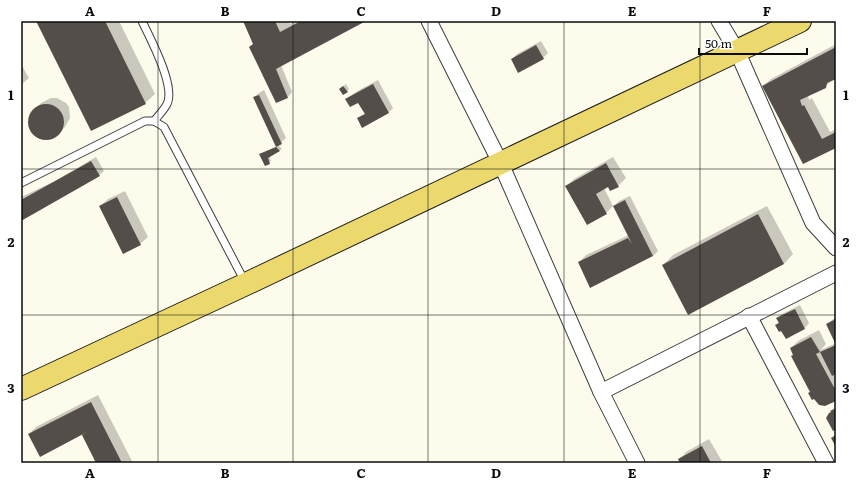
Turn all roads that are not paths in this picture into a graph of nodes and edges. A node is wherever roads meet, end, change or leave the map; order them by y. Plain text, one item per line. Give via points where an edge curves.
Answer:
1 (142, 21) edge
2 (429, 21) edge
3 (800, 21) edge
4 (724, 25) edge
5 (737, 51) junction
6 (154, 121) junction
7 (501, 164) junction
8 (21, 183) edge
9 (836, 248) edge
10 (836, 273) edge
11 (246, 284) junction
12 (749, 316) junction
13 (21, 390) edge
14 (601, 392) junction
15 (637, 463) edge
16 (826, 463) edge

1 - 6 lane via 164,66 169,94 168,103
2 - 7 street
3 - 5 main road
4 - 5 street
5 - 7 main road
5 - 9 street via 813,223
6 - 8 lane via 145,121
6 - 11 lane via 164,127
7 - 11 main road
7 - 14 street
10 - 12 street
11 - 13 main road
12 - 14 street
12 - 16 street
14 - 15 street

